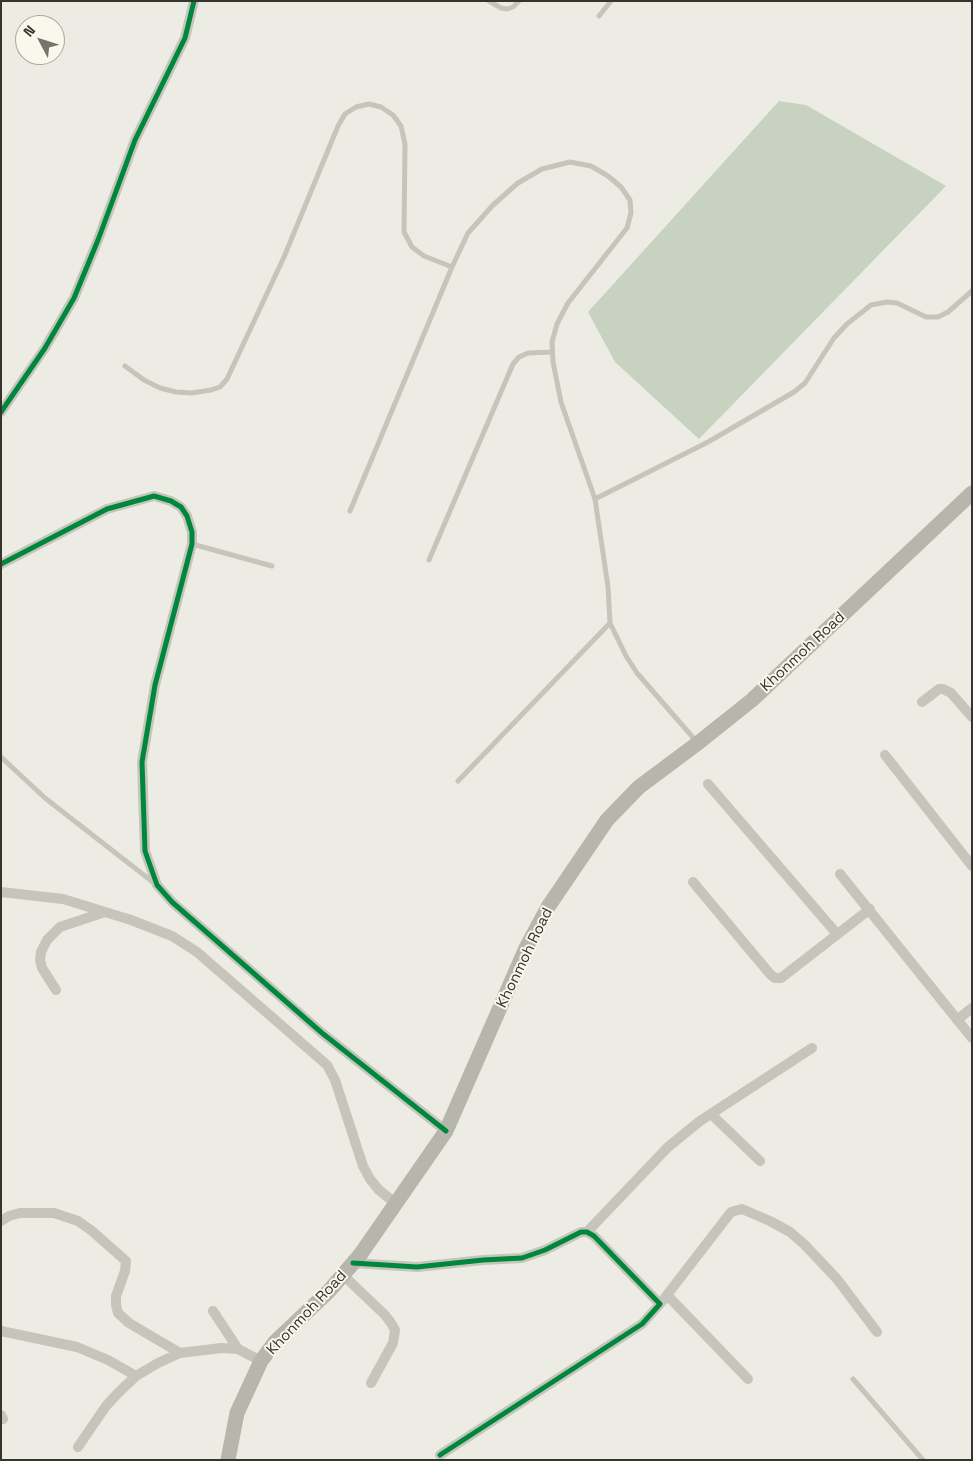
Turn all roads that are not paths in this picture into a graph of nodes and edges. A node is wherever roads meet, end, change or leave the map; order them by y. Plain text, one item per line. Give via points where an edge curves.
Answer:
1 (194, 1) edge
2 (489, 1) edge
3 (519, 1) edge
4 (611, 1) edge
5 (599, 16) dead end
6 (452, 267) junction
7 (972, 291) edge
8 (552, 352) junction
9 (125, 366) dead end
10 (1, 412) edge
11 (972, 493) edge
12 (595, 499) junction
13 (350, 511) dead end
14 (192, 544) junction
15 (430, 560) dead end
16 (1, 564) edge
17 (272, 566) dead end
18 (610, 623) junction
19 (922, 702) dead end
20 (972, 717) edge
21 (698, 743) junction
22 (885, 755) dead end
23 (1, 757) edge
24 (458, 780) dead end
25 (708, 784) dead end
26 (972, 866) edge
27 (840, 874) dead end
28 (693, 882) dead end
29 (157, 885) junction
30 (1, 892) edge
31 (870, 909) junction
32 (105, 912) junction
33 (837, 934) junction
34 (56, 990) dead end
35 (972, 1008) edge
36 (957, 1020) junction
37 (972, 1038) edge
38 (812, 1048) dead end
39 (711, 1114) junction
40 (446, 1131) junction
41 (760, 1161) dead end
42 (395, 1203) junction
43 (1, 1221) edge
44 (587, 1232) junction
45 (354, 1263) junction
46 (343, 1275) junction
47 (667, 1295) junction
48 (660, 1304) junction
49 (213, 1311) dead end
50 (1, 1330) edge
51 (876, 1332) dead end
52 (238, 1348) junction
53 (180, 1353) junction
54 (261, 1362) junction
55 (136, 1376) junction
56 (748, 1378) dead end
57 (853, 1379) dead end
58 (371, 1383) dead end
59 (78, 1447) dead end
60 (440, 1455) dead end
61 (228, 1460) edge
62 (923, 1460) edge

1 - 10 street via 185,38 135,140 74,298 45,348
2 - 3 lane via 507,9
4 - 5 lane
6 - 8 lane via 468,233 493,205 542,168 570,162 591,166 621,187 630,200 632,213 627,228 568,303 557,324
6 - 9 lane via 424,256 412,247 404,232 405,144 401,126 382,107 369,104 356,107 345,114 338,126 284,257 227,379 211,390 176,392 152,384
6 - 13 lane
7 - 12 lane via 938,317 926,317 897,303 870,305 834,338 805,383 794,392 708,442
8 - 12 lane via 561,402
8 - 15 lane via 528,353 518,357 513,364
11 - 21 main road, Khonmoh Road via 752,700
12 - 18 lane
14 - 16 street via 192,532 181,507 154,496 107,509
14 - 17 lane
14 - 29 street via 155,685 142,762 145,850
18 - 21 lane via 637,673
18 - 24 lane
19 - 20 street via 943,688
21 - 40 main road, Khonmoh Road via 639,786 607,820 548,907 526,948
22 - 26 street
23 - 29 lane via 45,798
25 - 33 street
27 - 31 street
28 - 33 street via 775,978 781,978
29 - 40 street via 172,902 322,1032
30 - 32 street via 63,899
31 - 33 street
31 - 36 street
32 - 34 street via 60,927 47,940 40,960
32 - 42 street via 172,936 197,952 327,1064 363,1166 379,1190
35 - 36 street
36 - 37 street
38 - 39 street
39 - 41 street
39 - 44 street via 668,1147
40 - 42 main road, Khonmoh Road
42 - 45 main road, Khonmoh Road
43 - 53 street via 20,1213 54,1213 78,1221 92,1231 126,1261 116,1296 118,1313 128,1323
44 - 45 street via 580,1232 522,1258 417,1267
44 - 48 street
45 - 46 main road, Khonmoh Road
46 - 54 main road, Khonmoh Road via 275,1342
46 - 58 street via 385,1315 394,1330 394,1343
47 - 48 street
47 - 51 street via 731,1212 742,1209 790,1232 804,1244 837,1278
47 - 56 street
48 - 60 street via 642,1324
49 - 52 street
50 - 55 street via 77,1347
52 - 53 street
52 - 54 street
53 - 55 street
54 - 61 main road, Khonmoh Road via 237,1413
55 - 59 street via 106,1406
57 - 62 lane

